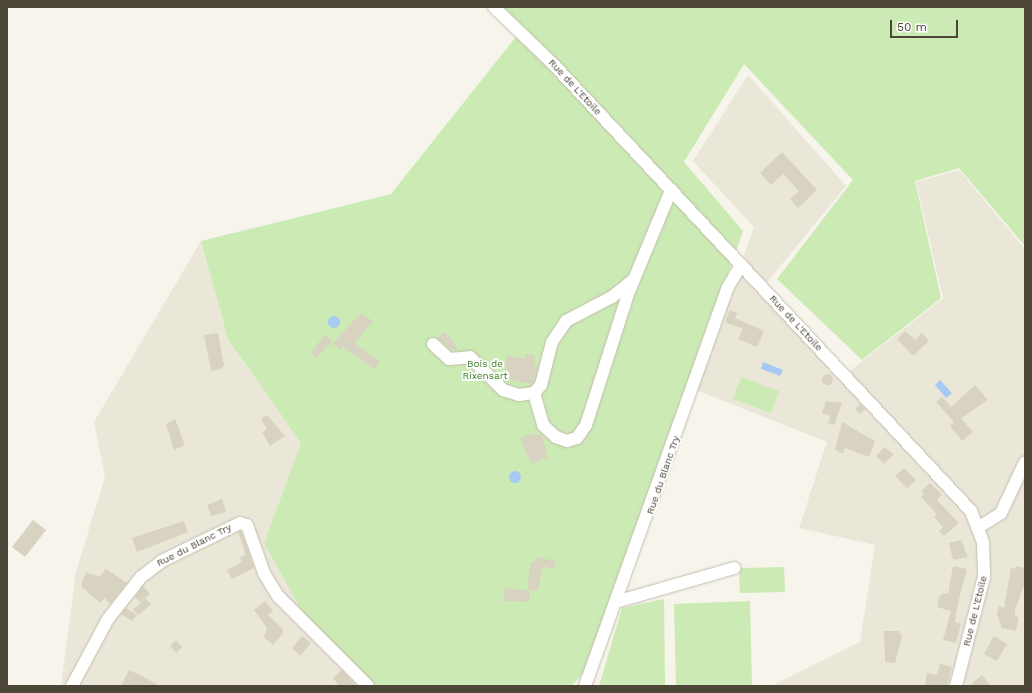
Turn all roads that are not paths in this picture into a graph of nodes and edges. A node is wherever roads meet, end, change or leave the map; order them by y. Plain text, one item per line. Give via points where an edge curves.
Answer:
1 (494, 7) edge
2 (671, 190) junction
3 (740, 265) junction
4 (633, 281) junction
5 (433, 344) dead end
6 (534, 393) junction
7 (1025, 462) edge
8 (979, 527) junction
9 (734, 568) dead end
10 (619, 601) junction
11 (72, 686) edge
12 (368, 686) edge
13 (585, 686) edge
14 (956, 686) edge

1 - 2 street, Rue de L'Etoile via 555,66
2 - 3 street, Rue de L'Etoile
2 - 4 street
3 - 8 street, Rue de L'Etoile via 953,489 971,510
3 - 10 street, Rue du Blanc Try via 728,287
4 - 6 street via 612,297 566,321 552,342 541,385
4 - 6 street via 586,425 577,438 567,442 556,437 543,425
5 - 6 street via 449,359 470,357 503,390 519,395
7 - 8 street via 1001,513
8 - 14 street, Rue de L'Etoile via 984,577
9 - 10 street
10 - 13 street, Rue du Blanc Try
11 - 12 street, Rue du Blanc Try via 108,619 141,577 162,561 240,523 246,525 264,573 278,596

